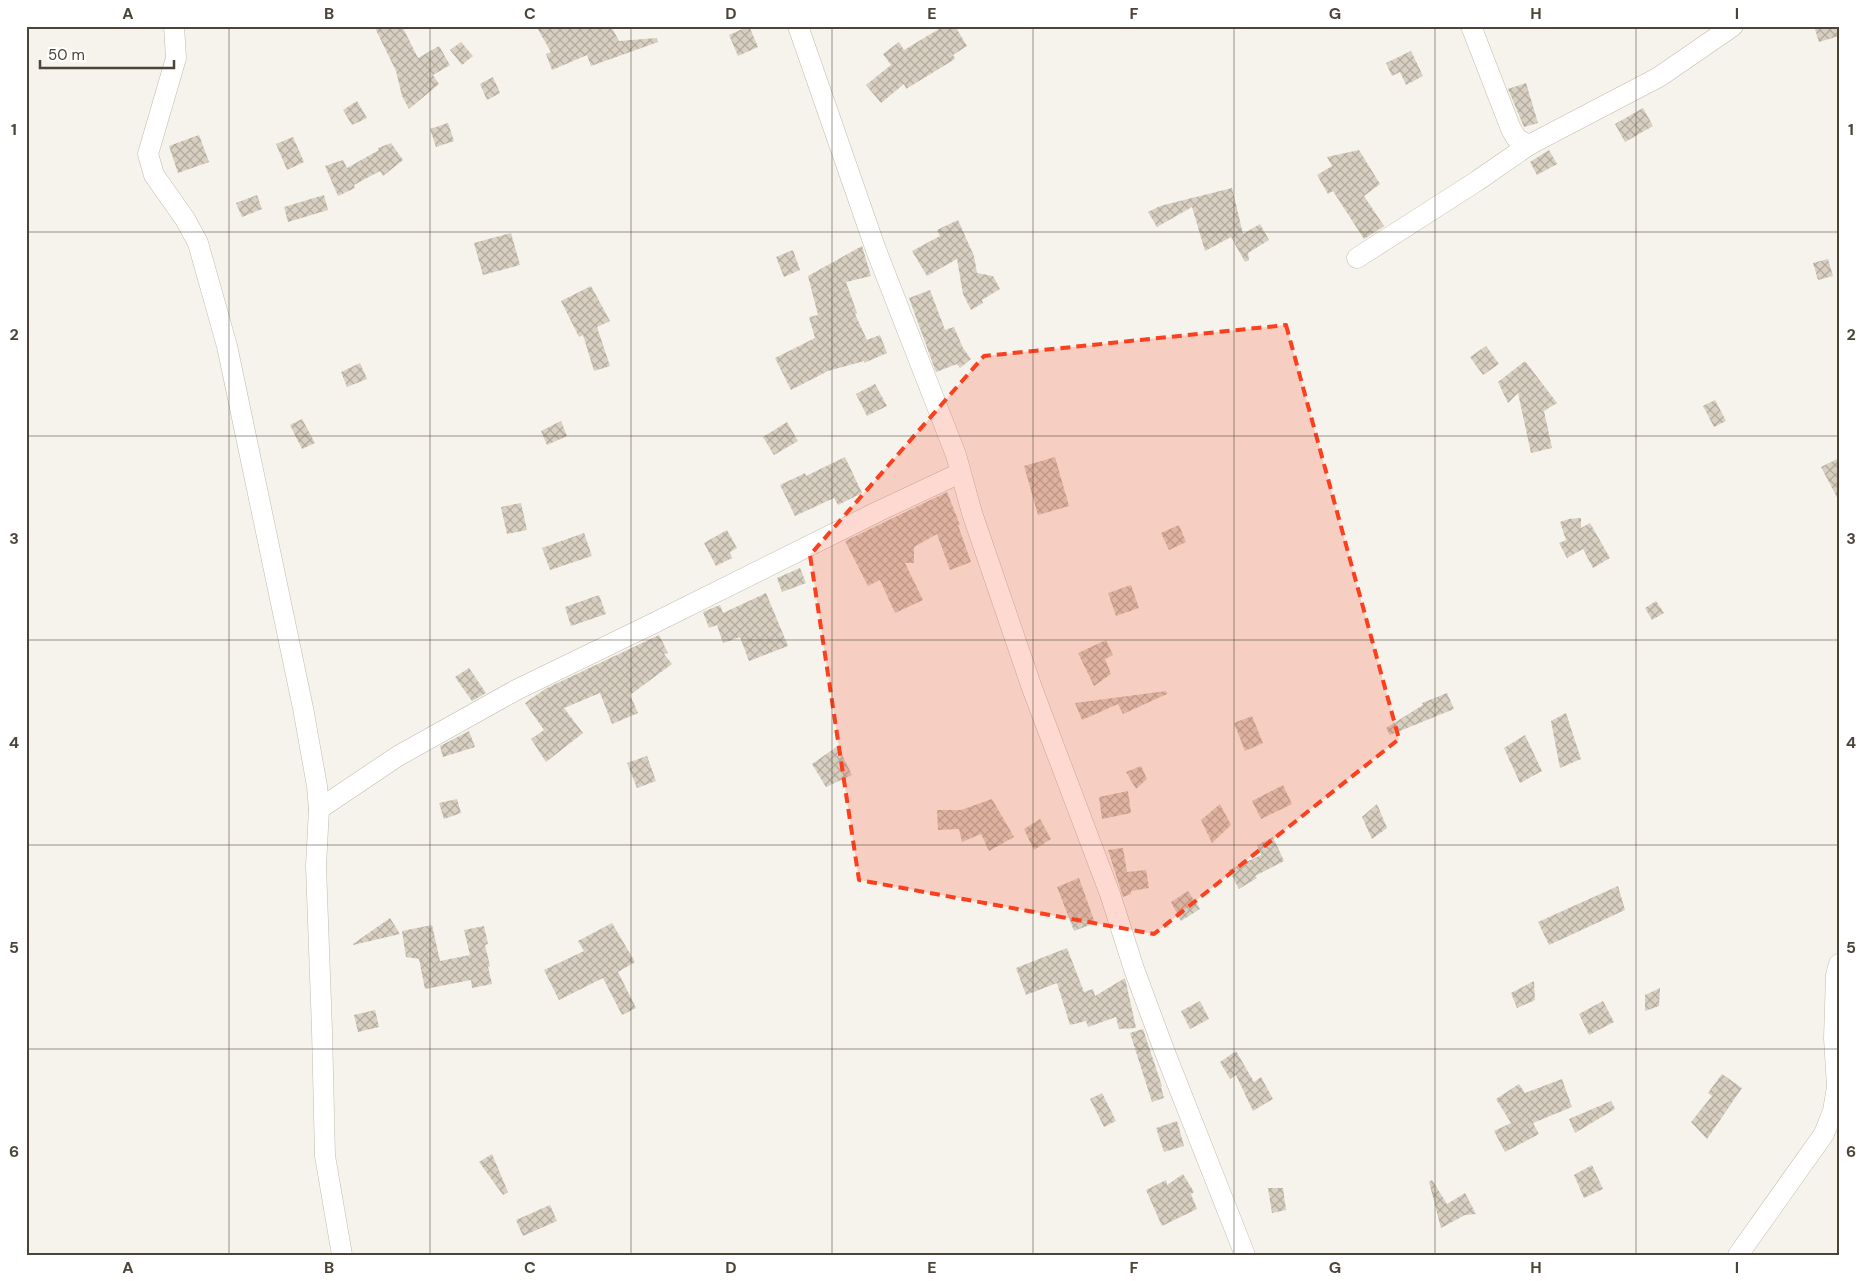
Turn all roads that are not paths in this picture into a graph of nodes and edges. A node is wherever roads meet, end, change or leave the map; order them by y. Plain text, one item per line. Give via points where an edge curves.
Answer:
1 (174, 26) edge
2 (798, 26) edge
3 (1471, 26) edge
4 (1733, 26) edge
5 (1529, 145) junction
6 (1357, 258) dead end
7 (960, 473) junction
8 (319, 809) junction
9 (1839, 964) edge
10 (342, 1255) edge
11 (1245, 1255) edge
12 (1738, 1255) edge

1 - 8 street via 176,58 148,154 154,175 198,242 213,292 303,708
2 - 7 street via 876,250 956,455
3 - 5 street via 1511,129 1517,139
4 - 5 street via 1659,77
5 - 6 street
7 - 8 street via 516,690 398,756
7 - 11 street via 1032,688 1110,894 1134,969
8 - 10 street via 316,866 325,1156
9 - 12 street via 1834,1038 1837,1087 1833,1111 1824,1134

